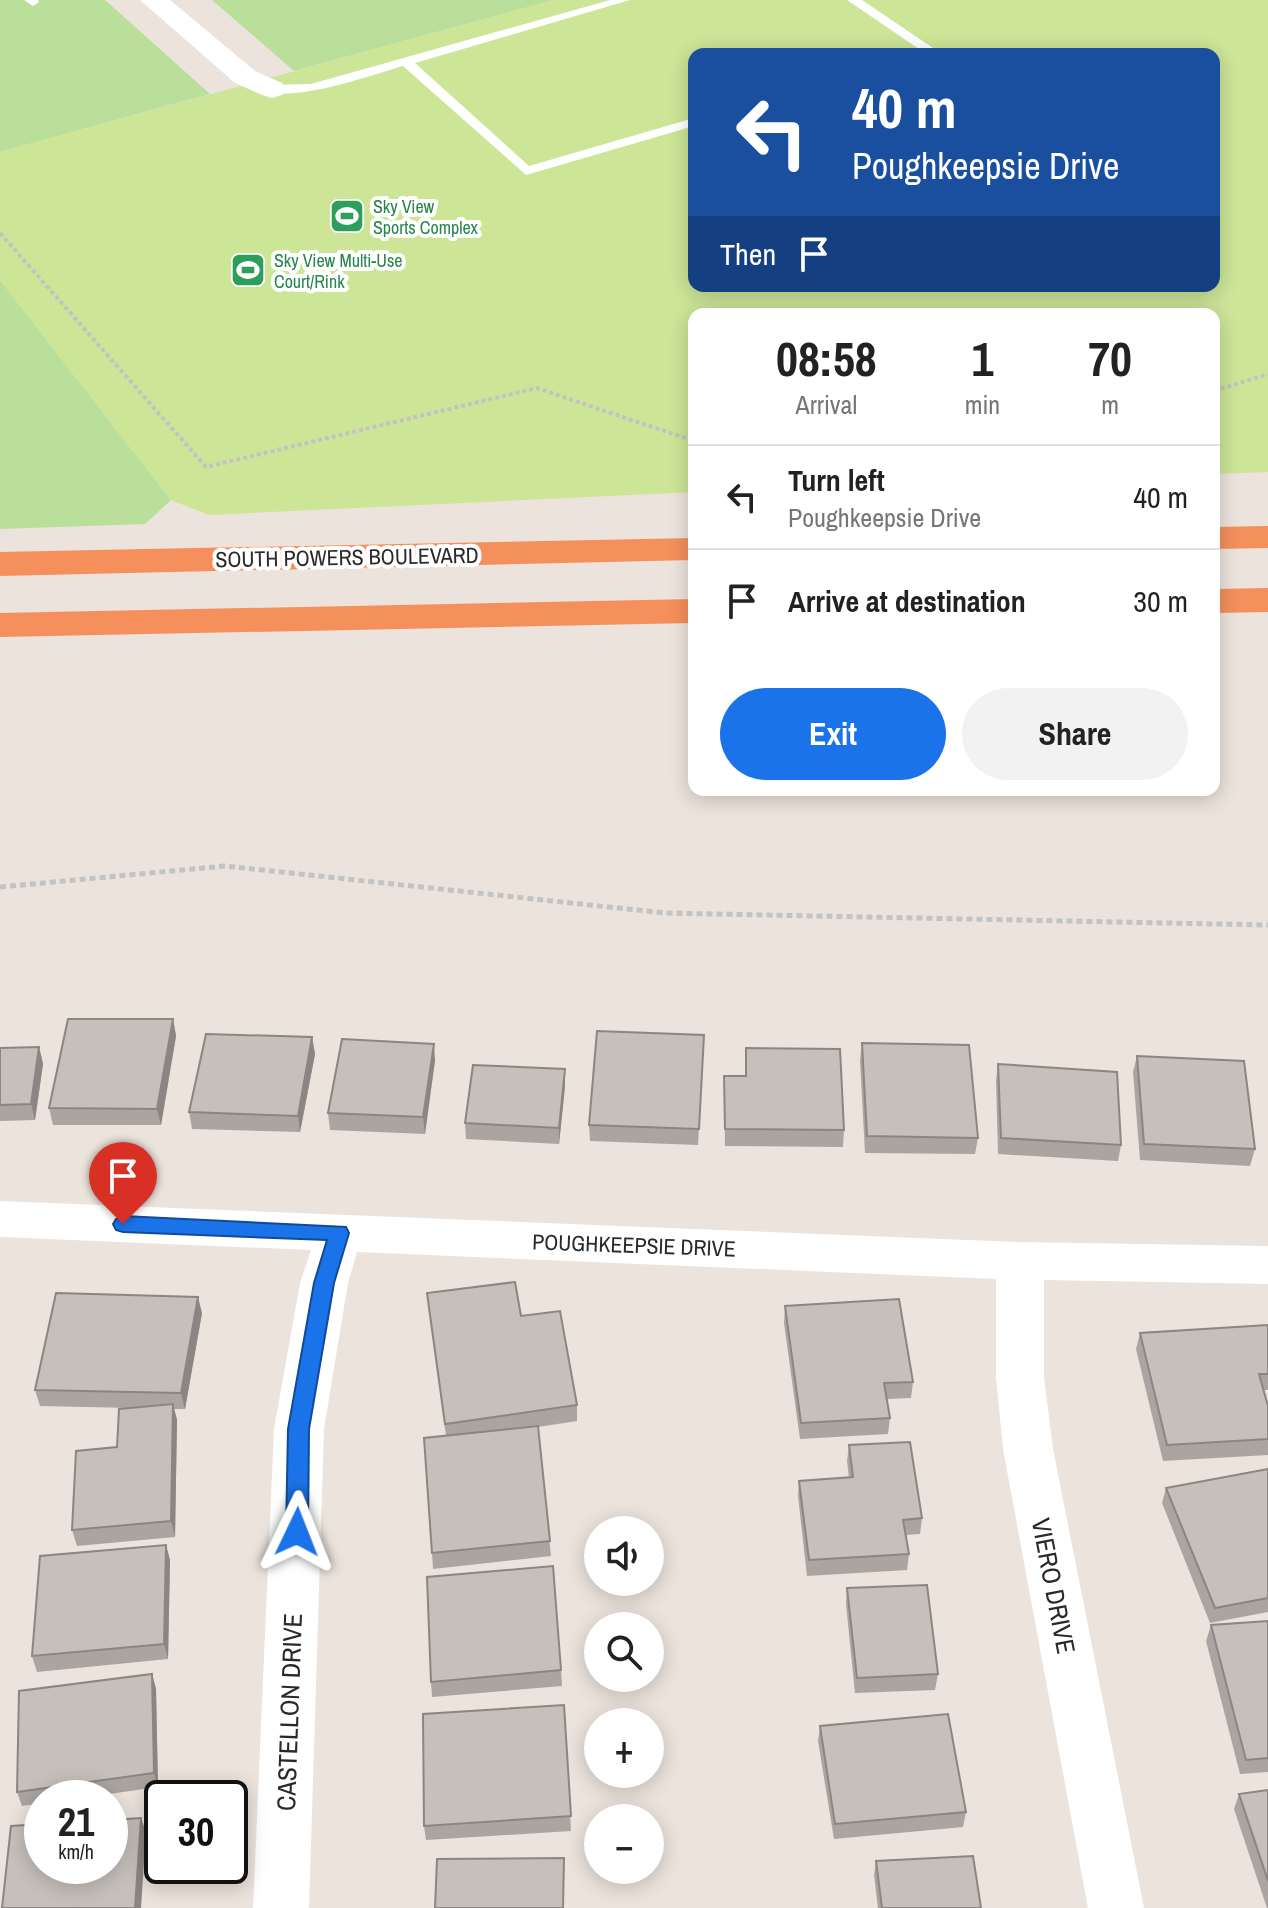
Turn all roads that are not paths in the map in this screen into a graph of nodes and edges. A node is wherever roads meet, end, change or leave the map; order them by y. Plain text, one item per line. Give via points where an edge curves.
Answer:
1 (154, 0) edge
2 (624, 0) edge
3 (853, 0) edge
4 (926, 48) edge
5 (405, 61) junction
6 (272, 89) joint
7 (688, 124) edge
8 (1268, 537) edge
9 (1220, 538) edge
10 (688, 549) edge
11 (0, 564) edge
12 (1268, 600) edge
13 (1220, 601) edge
14 (688, 611) edge
15 (0, 625) edge
16 (0, 1219) edge
17 (339, 1233) junction
18 (1020, 1261) junction
19 (1268, 1265) edge
20 (281, 1908) edge
21 (1116, 1908) edge

1 - 6 street via 245,77
2 - 5 lane
3 - 4 lane
5 - 6 lane via 312,88
5 - 7 lane via 526,171
8 - 9 highway
10 - 11 highway, SOUTH POWERS BOULEVARD
12 - 13 highway
14 - 15 highway
16 - 17 street, POUGHKEEPSIE DRIVE
17 - 18 street, POUGHKEEPSIE DRIVE
17 - 20 street, CASTELLON DRIVE via 324,1283 299,1429
18 - 19 street, POUGHKEEPSIE DRIVE
18 - 21 street, VIERO DRIVE via 1020,1377 1028,1449

